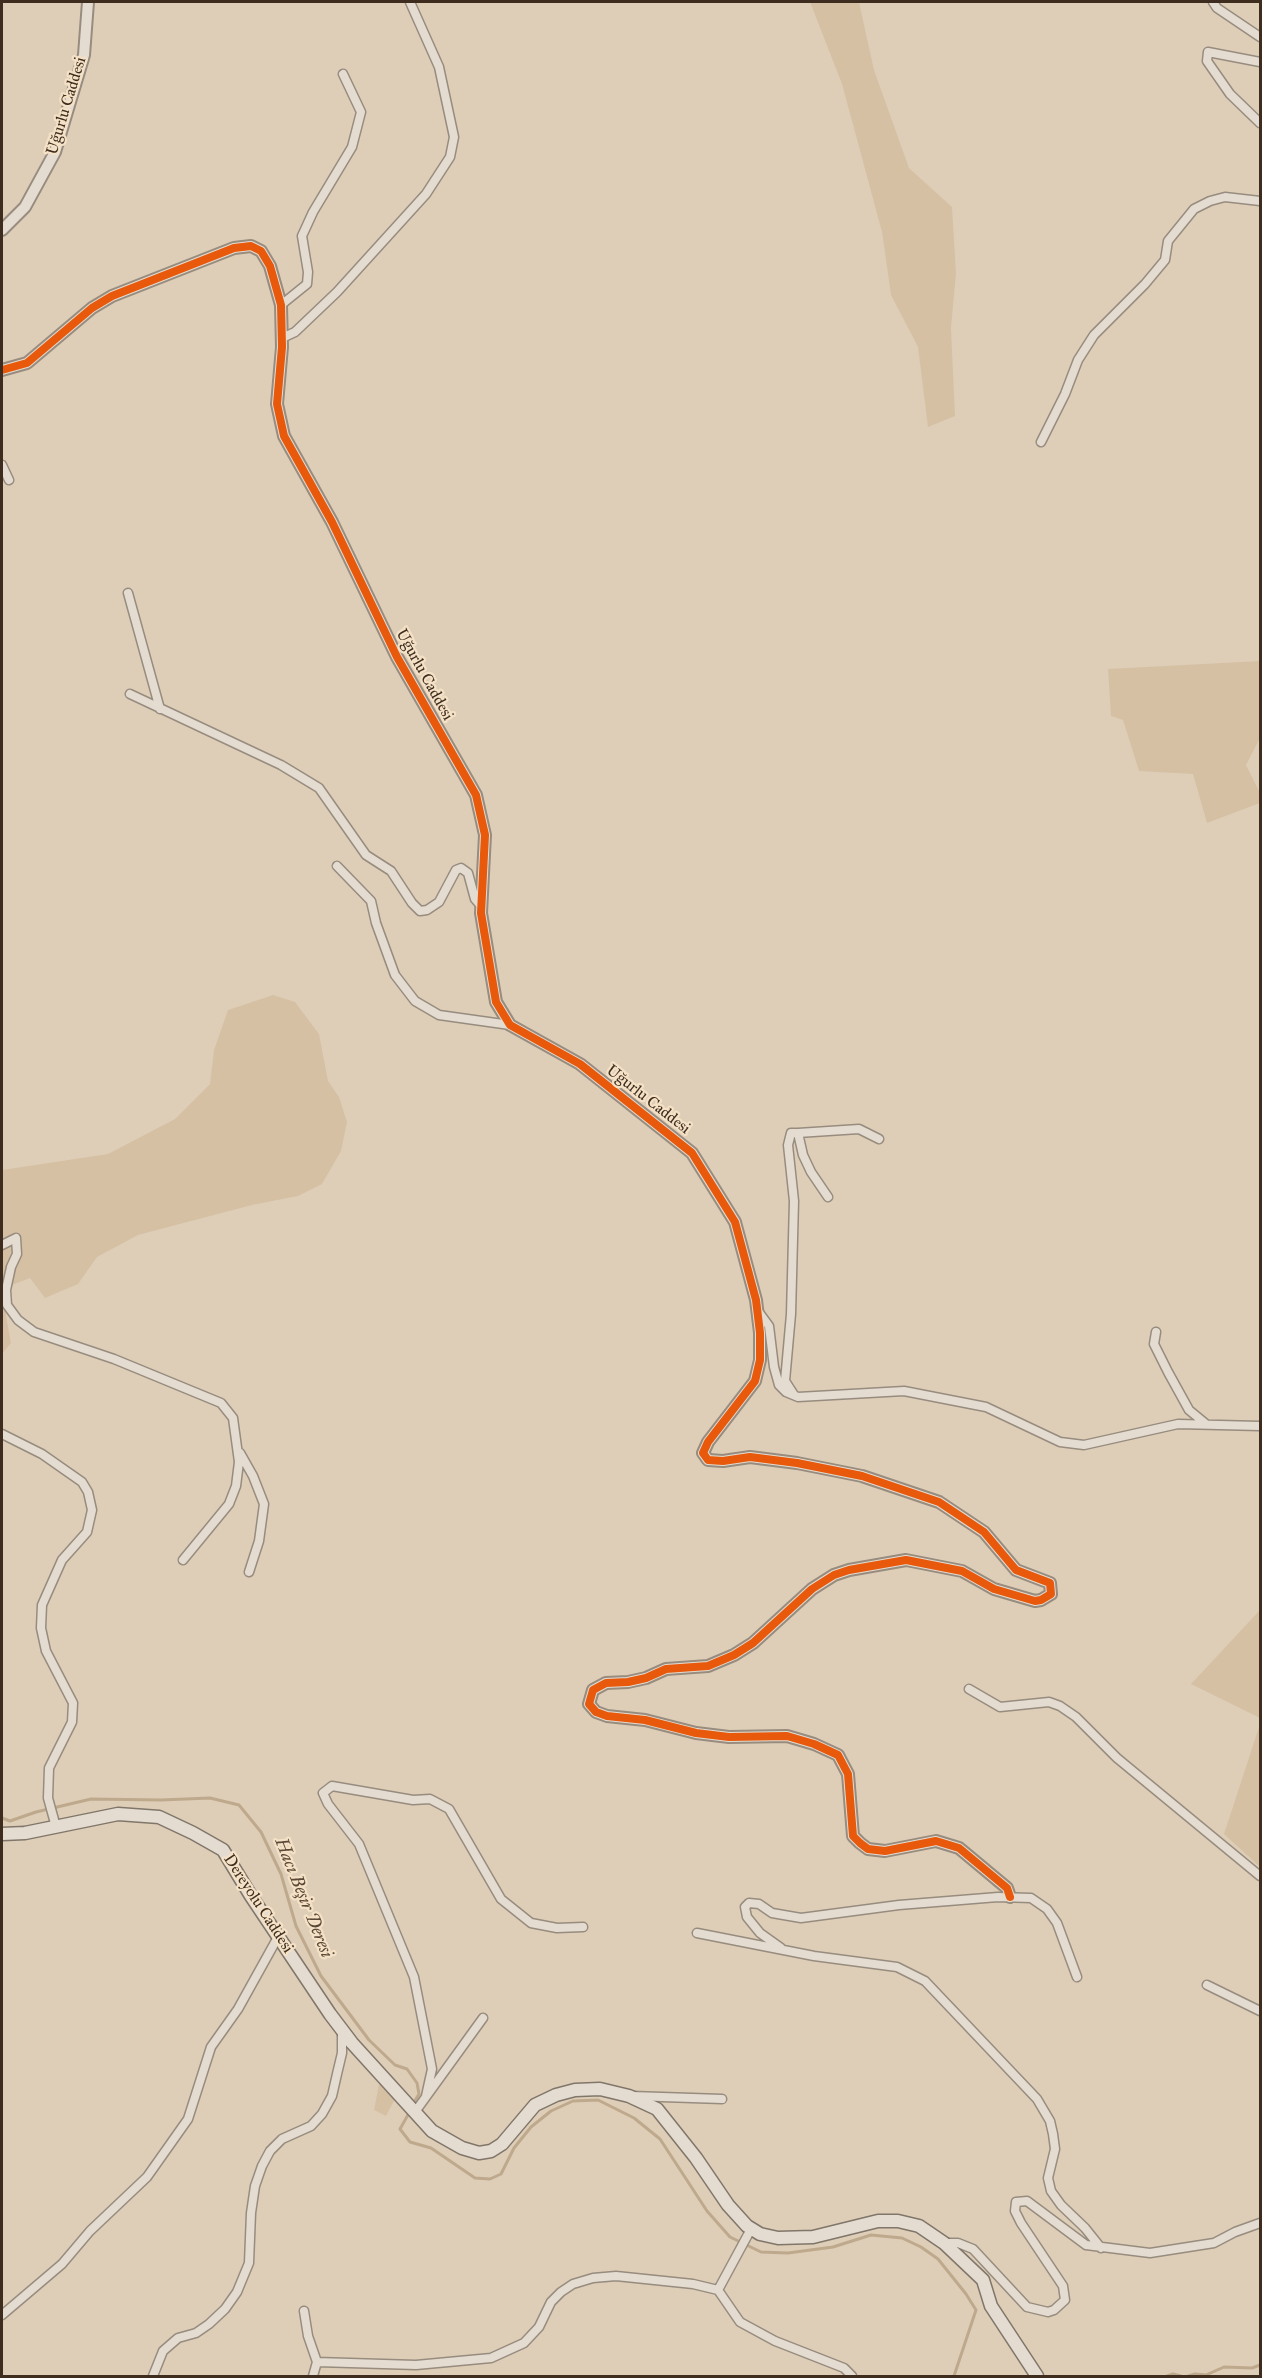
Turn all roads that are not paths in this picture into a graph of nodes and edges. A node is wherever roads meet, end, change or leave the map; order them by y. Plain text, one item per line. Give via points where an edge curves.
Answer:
1 (88, 2) edge
2 (410, 2) edge
3 (1213, 2) edge
4 (1260, 37) edge
5 (1260, 62) edge
6 (343, 74) dead end
7 (1260, 123) edge
8 (1260, 201) edge
9 (2, 230) edge
10 (281, 305) junction
11 (282, 338) junction
12 (2, 370) edge
13 (1041, 442) dead end
14 (2, 465) edge
15 (9, 480) dead end
16 (128, 593) dead end
17 (130, 694) dead end
18 (160, 709) junction
19 (337, 866) dead end
20 (481, 906) junction
21 (510, 1025) junction
22 (798, 1133) junction
23 (879, 1139) dead end
24 (828, 1197) dead end
25 (2, 1245) edge
26 (757, 1310) junction
27 (1156, 1332) dead end
28 (794, 1395) junction
29 (1206, 1424) junction
30 (1260, 1426) edge
31 (2, 1434) edge
32 (237, 1447) junction
33 (183, 1560) dead end
34 (249, 1572) dead end
35 (969, 1689) dead end
36 (55, 1821) junction
37 (2, 1834) edge
38 (1260, 1876) edge
39 (1010, 1897) junction
40 (583, 1927) dead end
41 (697, 1933) dead end
42 (278, 1937) junction
43 (784, 1950) junction
44 (1077, 1977) dead end
45 (1207, 1984) dead end
46 (1260, 2011) edge
47 (483, 2018) dead end
48 (342, 2029) junction
49 (426, 2096) junction
50 (629, 2096) junction
51 (722, 2099) dead end
52 (415, 2112) junction
53 (1260, 2223) edge
54 (749, 2233) junction
55 (944, 2243) junction
56 (1101, 2248) junction
57 (718, 2290) junction
58 (304, 2311) dead end
59 (2, 2315) edge
60 (317, 2362) junction
61 (153, 2376) edge
62 (313, 2376) edge
63 (852, 2376) edge
64 (1037, 2376) edge

1 - 9 street, Uğurlu Caddesi via 84,55 55,152 24,207
2 - 11 street via 439,68 453,136 450,157 426,194 337,292 295,332
3 - 4 street
5 - 7 street via 1208,52 1207,61 1230,94
6 - 10 street via 361,112 352,147 302,236 306,284
8 - 13 street via 1225,197 1194,209 1168,241 1165,260 1094,335 1078,360
10 - 11 street, Uğurlu Caddesi
10 - 12 street, Uğurlu Caddesi via 270,266 261,251 251,246 234,248 112,296 27,363
11 - 20 street, Uğurlu Caddesi via 277,404 284,436 332,522 397,657 476,795 485,835
14 - 15 street
16 - 18 street
17 - 18 street
18 - 20 street via 281,765 319,788 366,855 392,871 420,911 439,902 456,870 461,868 468,873 475,899
19 - 21 street via 371,901 395,975 415,1001 439,1016
20 - 21 street, Uğurlu Caddesi via 496,1002
21 - 26 street, Uğurlu Caddesi via 580,1064 692,1153 735,1222
22 - 23 street via 859,1129
22 - 24 street via 803,1155
22 - 28 street via 791,1133 789,1145 794,1201 785,1381
25 - 32 street via 16,1238 17,1254 6,1290 7,1305 18,1320 34,1332 114,1359 221,1403 232,1418
26 - 28 street via 769,1326 779,1385
26 - 39 street, Uğurlu Caddesi via 760,1360 755,1381 708,1442 703,1453 708,1460 750,1457 797,1463 862,1476 939,1502 984,1532 1016,1570 1050,1583 1051,1594 1041,1600 1024,1599 994,1589 962,1571 906,1560 849,1570 812,1589 734,1655 708,1666 666,1669 646,1678 606,1683 593,1690 589,1704 607,1716 729,1737 787,1737 838,1755 849,1774 853,1836 860,1843 868,1849 885,1851 936,1841 959,1848 1007,1888
27 - 29 street via 1154,1344 1173,1382 1189,1410
28 - 29 street via 904,1391 986,1407 1060,1442 1084,1445 1178,1424
29 - 30 street
31 - 36 street via 42,1454 82,1482 92,1510 87,1532 62,1560 42,1605 46,1651 74,1703 72,1722 49,1768 48,1798
32 - 33 street via 236,1486 229,1504
32 - 34 street via 264,1504 260,1541
35 - 38 street via 1000,1707 1049,1702 1060,1706 1116,1758
36 - 37 main road, Dereyolu Caddesi via 25,1833
36 - 42 main road, Dereyolu Caddesi via 118,1814 159,1817 193,1833 224,1850
39 - 43 street via 899,1905 801,1918 772,1913 759,1904 749,1903 745,1907 747,1917 760,1933
39 - 44 street via 1031,1898 1047,1909 1058,1923
40 - 49 street via 531,1923 501,1899 463,1830 449,1809 440,1804 430,1799 413,1800 332,1786 323,1793 359,1844 414,1977 432,2069
41 - 43 street
42 - 48 main road, Dereyolu Caddesi
42 - 59 street via 238,2009 211,2047 188,2119 147,2177 90,2230 62,2264
43 - 56 street via 897,1967 925,1981 1037,2099 1053,2134 1055,2149 1048,2178 1051,2191
45 - 46 street
47 - 49 street
48 - 52 main road, Dereyolu Caddesi
48 - 61 street via 342,2053 332,2096 322,2114 311,2126 282,2139 262,2166 251,2213 249,2263 237,2292 209,2324 178,2338 163,2351
49 - 52 street
50 - 51 street
50 - 52 main road, Dereyolu Caddesi via 600,2089 556,2095 536,2105 502,2144 479,2153 432,2131
50 - 54 main road, Dereyolu Caddesi via 657,2109
53 - 56 street via 1214,2243 1180,2249 1150,2253
54 - 55 main road via 794,2238 834,2233 878,2221 898,2221 920,2226
54 - 57 street
55 - 56 street via 973,2249 1027,2307 1048,2312 1065,2301 1063,2286 1021,2223 1015,2211 1016,2202 1027,2201 1086,2245
55 - 64 main road via 983,2280 991,2306
57 - 60 street via 672,2281 592,2278 573,2284 550,2302 539,2327 524,2343 491,2358 416,2366
57 - 63 street via 740,2322 775,2341 844,2368
58 - 60 street
60 - 62 street

